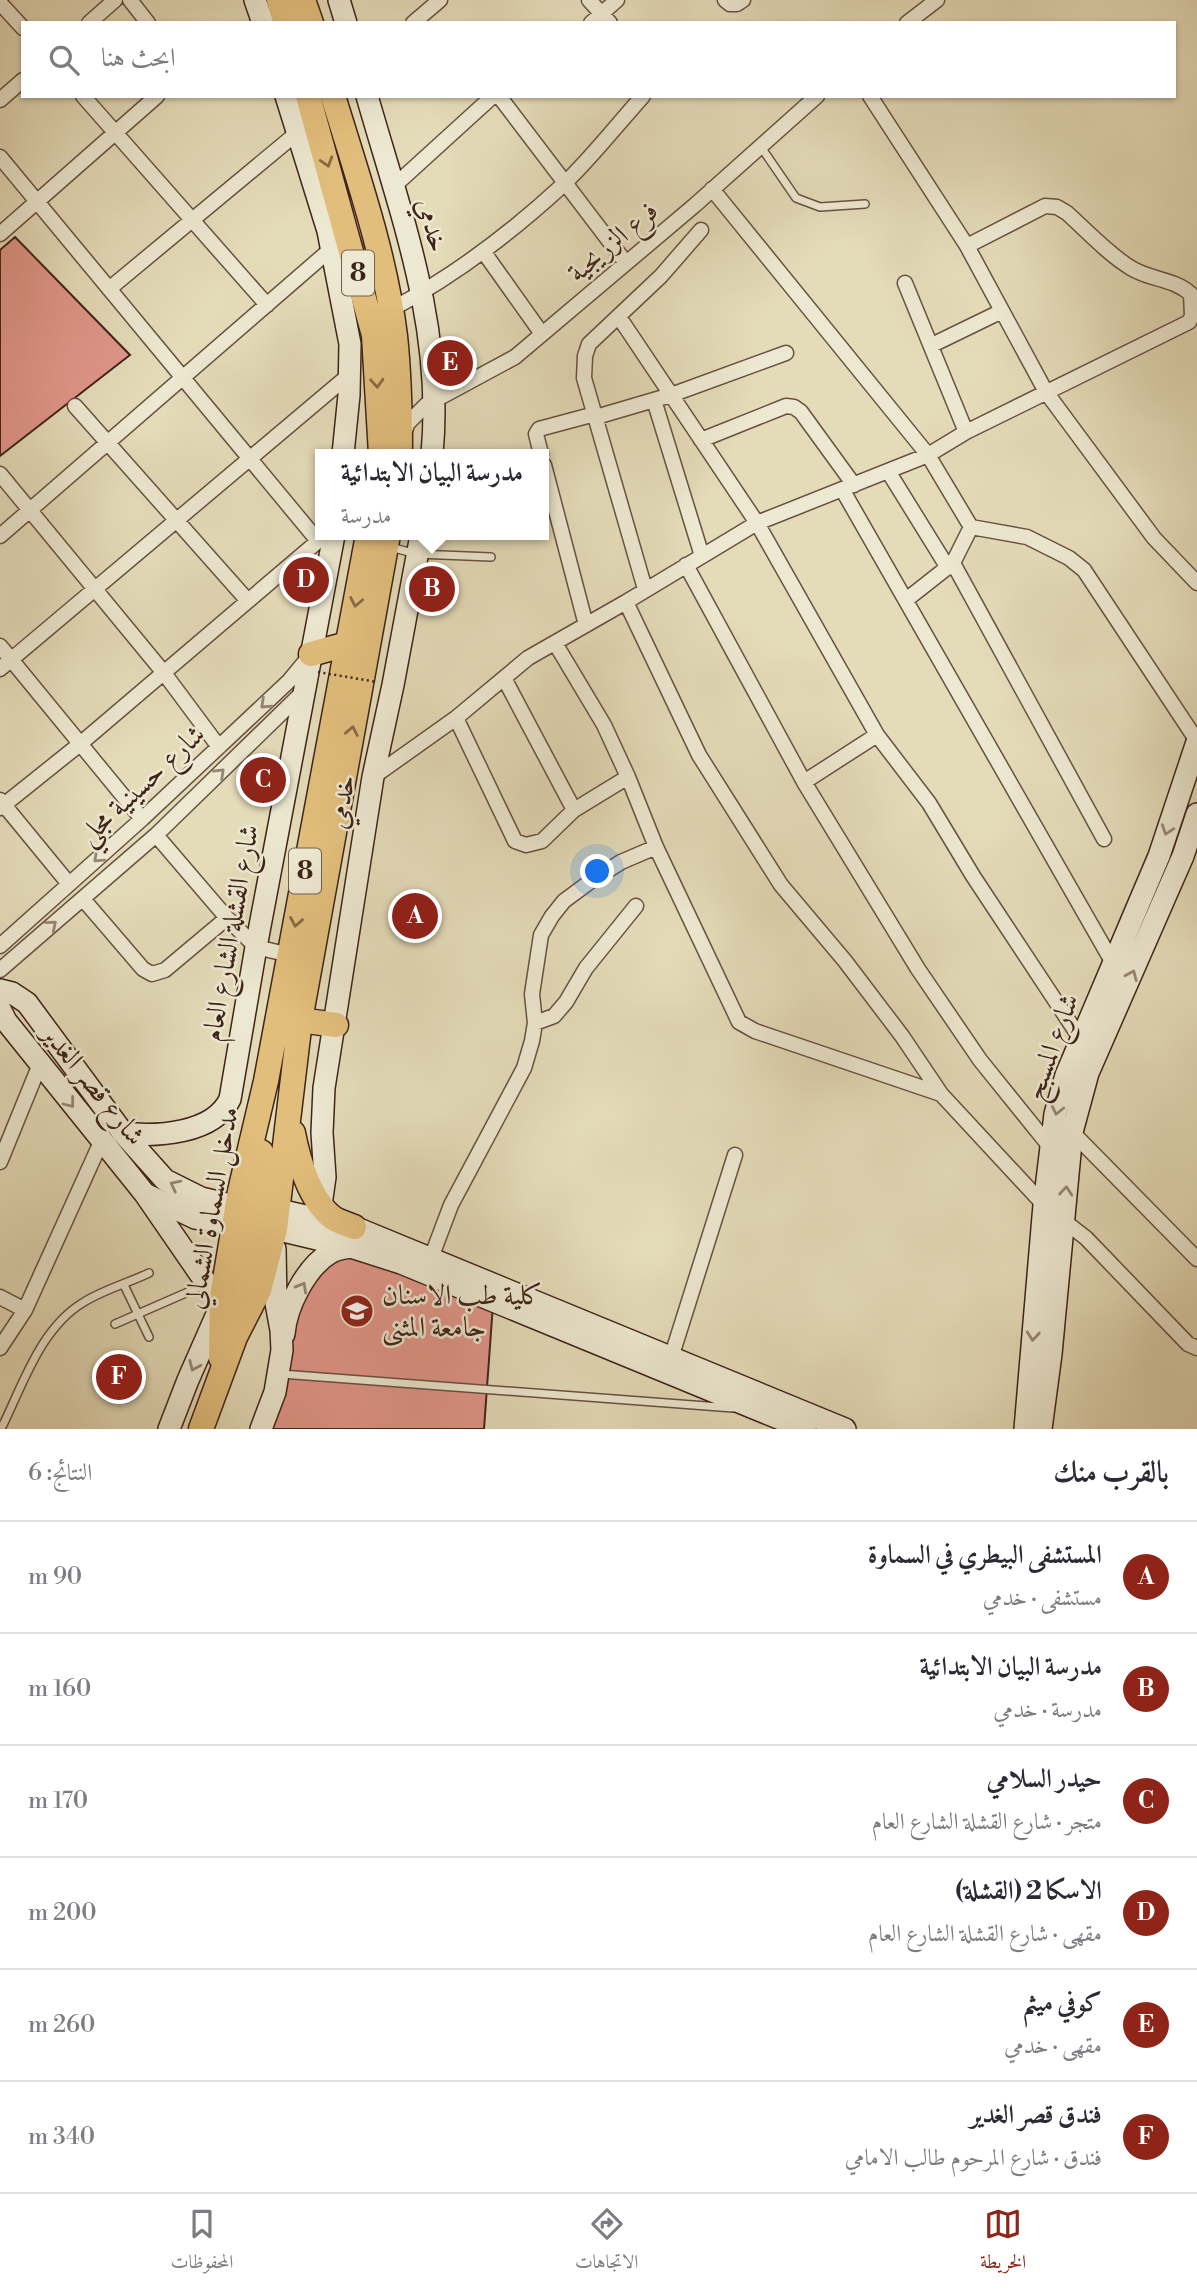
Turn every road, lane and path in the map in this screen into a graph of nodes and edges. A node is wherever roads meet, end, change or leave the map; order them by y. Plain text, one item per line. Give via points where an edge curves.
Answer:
1 (115, 0) edge
2 (130, 0) edge
3 (303, 0) edge
4 (339, 0) edge
5 (440, 0) edge
6 (589, 0) edge
7 (617, 0) edge
8 (725, 0) edge
9 (743, 0) edge
10 (937, 0) edge
11 (0, 3) edge
12 (261, 12) edge
13 (421, 20) edge
14 (601, 20) edge
15 (91, 21) edge
16 (146, 21) edge
17 (281, 21) edge
18 (310, 21) edge
19 (345, 21) edge
20 (910, 21) edge
21 (21, 26) edge
22 (21, 82) edge
23 (85, 98) edge
24 (155, 98) edge
25 (287, 98) edge
26 (309, 98) edge
27 (334, 98) edge
28 (368, 98) edge
29 (491, 98) edge
30 (500, 98) edge
31 (641, 98) edge
32 (815, 98) edge
33 (871, 98) edge
34 (0, 100) edge
35 (297, 133) junction
36 (116, 134) junction
37 (760, 146) junction
38 (0, 157) edge
39 (564, 183) junction
40 (393, 187) junction
41 (712, 189) junction
42 (37, 202) junction
43 (865, 204) dead end
44 (191, 219) junction
45 (701, 230) dead end
46 (0, 234) edge
47 (967, 246) junction
48 (331, 249) junction
49 (483, 251) junction
50 (626, 263) junction
51 (905, 283) dead end
52 (109, 289) junction
53 (423, 293) junction
54 (267, 305) junction
55 (390, 310) junction
56 (1002, 311) junction
57 (619, 317) junction
58 (542, 334) junction
59 (932, 345) junction
60 (786, 353) dead end
61 (349, 375) junction
62 (182, 378) junction
63 (397, 392) junction
64 (1046, 392) junction
65 (671, 395) junction
66 (654, 400) junction
67 (430, 403) junction
68 (75, 406) dead end
69 (596, 416) junction
70 (966, 432) junction
71 (701, 440) junction
72 (108, 442) junction
73 (343, 449) edge
74 (393, 449) edge
75 (393, 449) edge
76 (395, 449) edge
77 (432, 449) edge
78 (540, 449) edge
79 (928, 455) junction
80 (251, 458) junction
81 (888, 471) junction
82 (0, 474) edge
83 (549, 484) edge
84 (848, 487) junction
85 (30, 510) junction
86 (177, 521) junction
87 (757, 523) junction
88 (315, 525) edge
89 (971, 527) junction
90 (0, 536) edge
91 (322, 540) edge
92 (326, 540) edge
93 (381, 540) edge
94 (381, 540) edge
95 (387, 540) edge
96 (419, 545) edge
97 (702, 556) junction
98 (491, 557) dead end
99 (686, 565) junction
100 (950, 566) junction
101 (1197, 583) edge
102 (96, 589) junction
103 (645, 589) junction
104 (906, 600) junction
105 (248, 601) junction
106 (626, 602) junction
107 (586, 625) junction
108 (555, 643) junction
109 (348, 644) junction
110 (0, 646) edge
111 (315, 663) junction
112 (6, 664) edge
113 (164, 673) junction
114 (504, 678) junction
115 (377, 682) dead end
116 (304, 691) junction
117 (456, 718) junction
118 (877, 735) junction
119 (1197, 742) edge
120 (80, 744) junction
121 (219, 747) junction
122 (373, 777) junction
123 (628, 777) junction
124 (804, 782) junction
125 (1, 804) edge
126 (574, 810) junction
127 (1197, 814) edge
128 (142, 819) junction
129 (156, 835) junction
130 (1104, 839) dead end
131 (656, 847) junction
132 (69, 884) junction
133 (83, 899) junction
134 (636, 906) dead end
135 (227, 918) junction
136 (0, 946) edge
137 (256, 947) junction
138 (290, 955) junction
139 (1113, 963) junction
140 (0, 970) edge
141 (0, 990) edge
142 (0, 1009) edge
143 (300, 1020) junction
144 (535, 1023) junction
145 (336, 1026) junction
146 (1082, 1041) junction
147 (40, 1064) junction
148 (294, 1070) junction
149 (941, 1094) junction
150 (1072, 1132) junction
151 (123, 1133) junction
152 (101, 1142) junction
153 (1051, 1148) junction
154 (735, 1155) dead end
155 (0, 1162) edge
156 (145, 1195) junction
157 (321, 1205) junction
158 (1044, 1205) junction
159 (257, 1218) junction
160 (1064, 1221) junction
161 (353, 1237) junction
162 (431, 1258) junction
163 (1197, 1259) edge
164 (149, 1273) dead end
165 (124, 1284) junction
166 (217, 1295) junction
167 (0, 1297) edge
168 (25, 1310) junction
169 (137, 1313) junction
170 (115, 1324) dead end
171 (149, 1337) dead end
172 (0, 1348) edge
173 (1197, 1348) edge
174 (282, 1350) junction
175 (671, 1358) junction
176 (280, 1374) junction
177 (220, 1376) junction
178 (758, 1410) junction
179 (1028, 1426) edge
180 (1, 1429) edge
181 (169, 1429) edge
182 (201, 1429) edge
183 (261, 1429) edge
184 (805, 1429) edge
185 (845, 1429) edge

1 - 15 street
2 - 16 street
3 - 18 highway
4 - 19 main road
5 - 13 street
6 - 14 street
7 - 14 street
8 - 9 street via 730,4
10 - 20 street
11 - 21 street
12 - 17 highway
22 - 34 street
23 - 36 street
24 - 36 street
25 - 35 main road
26 -> 74 highway, 8 via 374,335
27 - 55 highway, 8 via 369,214
28 - 40 main road, خدمي
29 - 40 street
30 - 39 street
31 - 39 street
32 - 37 street, فرع الزريجية
33 - 47 street
35 - 44 street
35 - 48 main road
36 - 42 street
36 - 44 street
37 - 41 street, فرع الزريجية
37 - 43 lane via 796,198 820,207
38 - 42 street
39 - 49 street
39 - 50 street
40 - 53 main road, خدمي
41 - 50 street, فرع الزريجية
41 - 79 street
42 - 46 street
42 - 52 street
44 - 52 street
44 - 54 street
45 - 57 street
47 - 56 street
47 - 64 street via 1045,206 1057,207 1129,267 1182,286 1191,294 1189,322
48 - 54 street
48 - 61 main road via 350,344
49 - 53 street
49 - 58 street
50 - 58 street, فرع الزريجية
51 - 59 street
52 - 62 street
53 - 55 street
53 - 67 main road, خدمي via 431,346
54 - 62 street
55 - 63 highway, 8
56 - 59 street
56 - 64 street
57 - 65 street
57 - 69 street via 589,344 585,356 584,378
58 - 67 street, فرع الزريجية via 515,358
59 - 70 street
60 - 65 street
61 - 73 main road
61 - 80 street
62 - 72 street
62 - 80 street
63 - 67 street via 409,403
63 - 75 highway, 8
64 - 70 street
64 - 101 street via 1154,538
65 - 66 street
65 - 71 street
66 - 69 street
66 - 97 street
67 - 76 street via 408,423
67 - 77 main road, خدمي
68 - 72 street
69 - 78 street via 539,429
69 - 103 street
70 - 79 street
71 - 84 street via 786,406 794,407
71 - 87 street
72 - 85 street
72 - 86 street
79 - 81 street
79 - 89 street
80 - 86 street
80 - 88 street
81 - 84 street
81 - 100 street
82 - 85 street
83 - 107 street
84 - 87 street
84 - 104 street
85 - 90 street
85 - 102 street
86 - 102 street
86 - 105 street
87 - 97 street
87 - 118 street
89 - 100 street
89 - 119 street via 1027,537 1084,570
91 - 105 street
92 - 111 main road, شارع القشلة الشارع العام
93 -> 109 highway, مدخل السماوة الشمالي / 8
143 -> 94 highway, مدخل السماوة الشمالي / 8
95 - 96 lane
96 - 98 lane
96 - 122 main road, خدمي
97 - 99 street
99 - 103 street
99 - 124 street
100 - 104 street
100 - 130 street
102 - 112 street
102 - 113 street
103 - 106 street
104 - 139 street
105 - 113 street
106 - 107 street
106 - 149 street via 699,755 742,824 782,885 902,1036
107 - 108 street
108 - 114 street
108 - 123 street via 604,725
109 - 111 highway
109 -> 138 highway, مدخل السماوة الشمالي / 8
110 - 112 street
111 - 115 path, bridge
111 - 116 main road, شارع القشلة الشارع العام
111 -> 121 street, شارع حسينية مجلي via 289,681
112 - 120 street
113 - 120 street
113 - 121 street
114 - 117 street
114 - 126 street
129 -> 116 street, شارع حسينية مجلي
116 - 137 main road, شارع القشلة الشارع العام
117 - 122 street
117 - 126 street via 516,841 526,845 542,841
118 - 124 street
118 - 146 street via 929,803
119 -> 139 main road, شارع المسبح via 1159,856
120 - 125 street
120 - 128 street
121 - 128 street, شارع حسينية مجلي
122 - 145 main road, خدمي
123 - 126 street
123 - 131 street
124 - 153 street via 949,1015
125 - 132 street
150 -> 127 main road, شارع المسبح via 1088,1073
128 -> 132 street, شارع حسينية مجلي
129 - 133 street, شارع حسينية مجلي
129 - 135 street
131 - 144 street via 591,881 552,916 541,935 532,994
131 - 149 street via 739,1022
132 - 136 street, شارع حسينية مجلي
133 - 135 street via 152,974 165,970
140 -> 133 street, شارع حسينية مجلي
134 - 144 street via 554,1016
135 - 137 street
137 - 138 street
137 - 151 main road, شارع القشلة الشارع العام via 226,1109 210,1121 181,1131 149,1136
138 - 159 highway, مدخل السماوة الشمالي / 8 via 266,1082
139 - 146 main road, شارع المسبح
141 - 151 main road via 27,1003
142 - 147 main road, شارع قصر الغدير
143 - 145 highway
143 - 148 highway, مدخل السماوة الشمالي / 8
144 - 162 street via 524,1068 451,1205
145 - 157 main road, خدمي via 322,1111 325,1177
146 -> 153 main road, شارع المسبح via 1066,1076
147 -> 152 main road, شارع قصر الغدير
147 - 155 street
148 - 157 highway via 291,1122 305,1176
148 - 159 highway, مدخل السماوة الشمالي / 8
149 - 158 street
160 -> 150 main road, شارع المسبح
150 - 163 street
159 -> 151 main road via 165,1180
152 - 156 main road, شارع قصر الغدير
152 - 168 street
153 - 158 main road, شارع المسبح
154 - 175 street
156 - 159 main road via 195,1218
156 - 166 main road, شارع قصر الغدير
157 - 161 highway
158 -> 179 main road, شارع المسبح
159 - 161 main road
159 - 166 highway, مدخل السماوة الشمالي / 8
159 - 174 main road
159 - 177 highway, مدخل السماوة الشمالي / 8 via 235,1337
160 - 173 street
160 - 179 main road, شارع المسبح
161 - 162 main road
174 -> 161 main road via 290,1309 307,1278 322,1258
161 - 178 main road via 401,1263
162 - 175 main road
164 - 165 lane
165 - 169 lane
165 - 180 lane via 88,1299 57,1325
166 - 169 lane
166 - 177 highway, مدخل السماوة الشمالي / 8
166 -> 181 main road
167 - 168 street
168 - 172 street
169 - 170 lane
169 - 171 lane
174 - 176 main road
175 - 185 main road
176 - 178 lane
176 - 183 main road
177 - 182 highway, 8
178 - 184 main road

